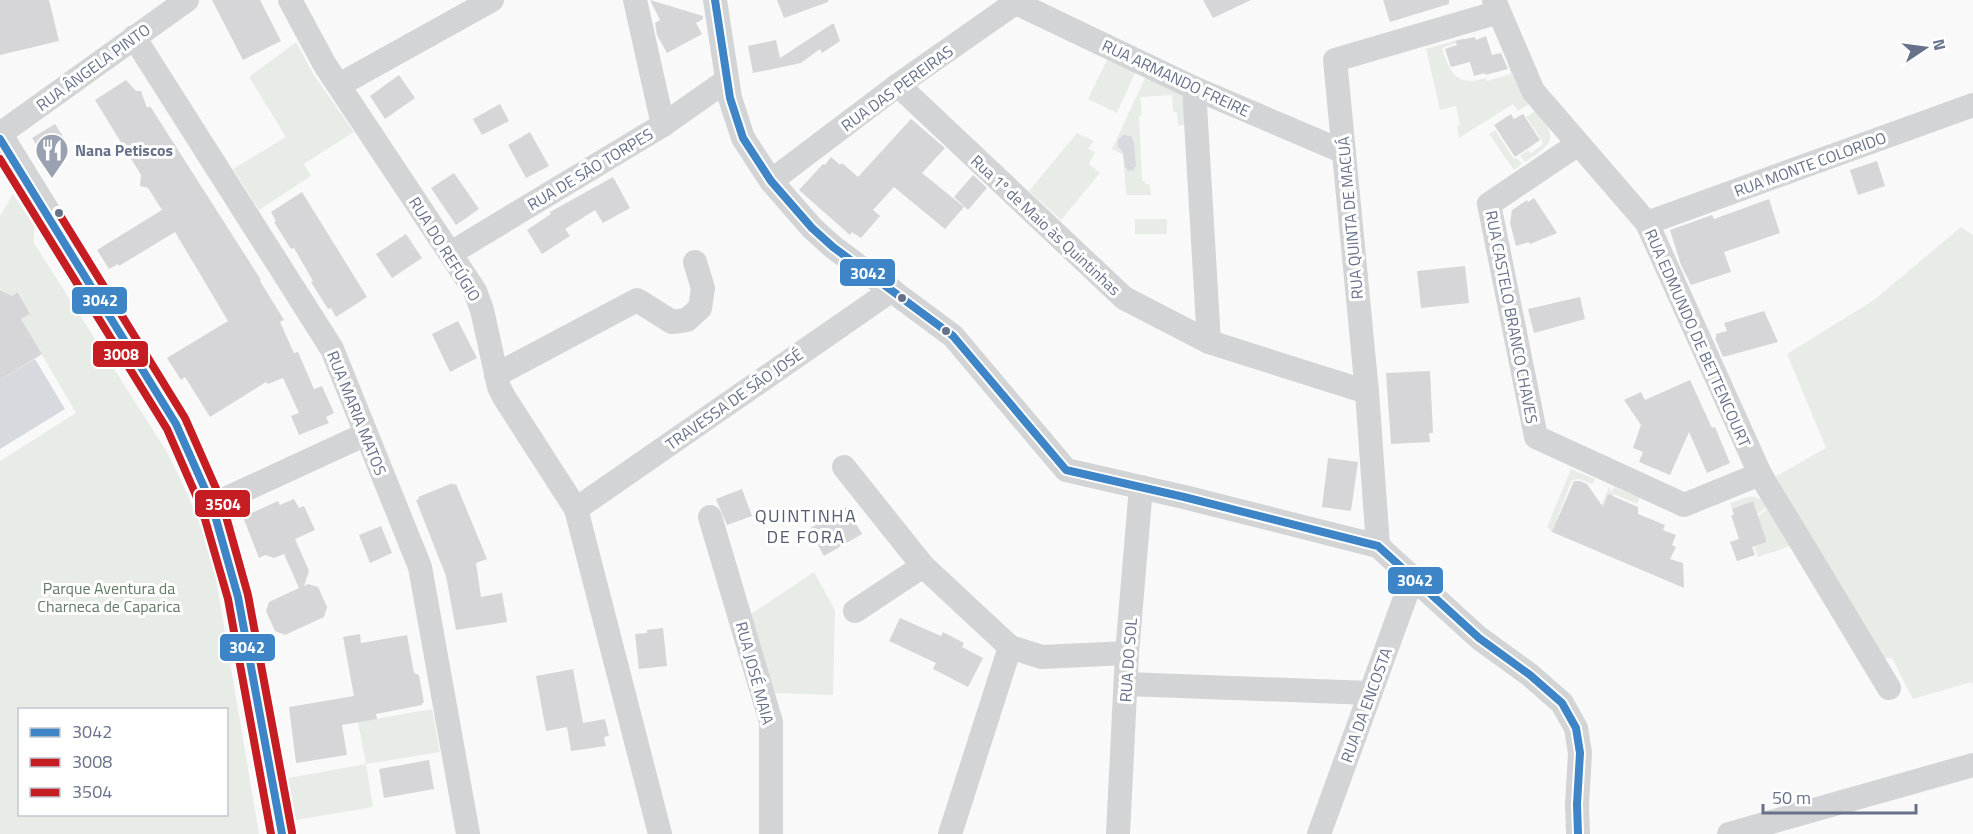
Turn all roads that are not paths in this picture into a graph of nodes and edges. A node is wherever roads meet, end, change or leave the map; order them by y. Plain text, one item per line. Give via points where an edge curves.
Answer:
1 (187, 0) edge
2 (290, 0) edge
3 (492, 0) edge
4 (635, 0) edge
5 (715, 0) edge
6 (1017, 1) edge
7 (1496, 6) edge
8 (134, 37) junction
9 (727, 81) junction
10 (339, 85) junction
11 (898, 86) junction
12 (1194, 88) junction
13 (1973, 105) edge
14 (663, 125) junction
15 (0, 134) edge
16 (0, 139) edge
17 (1578, 144) junction
18 (1344, 152) junction
19 (771, 181) junction
20 (1647, 223) junction
21 (451, 253) junction
22 (695, 262) dead end
23 (892, 290) junction
24 (1209, 342) junction
25 (496, 375) junction
26 (1367, 392) junction
27 (366, 434) junction
28 (844, 467) dead end
29 (1760, 474) junction
30 (1141, 487) junction
31 (212, 505) junction
32 (576, 509) junction
33 (710, 517) dead end
34 (1378, 546) junction
35 (923, 566) junction
36 (1413, 576) junction
37 (855, 611) dead end
38 (1010, 647) junction
39 (1128, 653) junction
40 (1126, 684) junction
41 (1889, 688) dead end
42 (1370, 693) junction
43 (1973, 765) edge
44 (282, 834) edge
45 (468, 834) edge
46 (660, 834) edge
47 (771, 834) edge
48 (950, 834) edge
49 (1118, 834) edge
50 (1319, 834) edge
51 (1578, 834) edge
52 (1729, 834) edge

1 - 8 street, RUA ÂNGELA PINTO
2 - 10 street, RUA DO REFÚGIO
3 - 10 street
4 - 14 street
5 - 9 street
6 - 11 street, RUA DAS PEREIRAS
6 - 12 street, RUA ARMANDO FREIRE
7 - 17 street, RUA EDMUNDO DE BETTENCOURT via 1533,91
7 - 18 street, RUA QUINTA DE MACUÁ via 1335,60
8 - 15 street, RUA ÂNGELA PINTO
8 - 27 street, RUA MARIA MATOS via 332,349
9 - 14 street, RUA DE SÃO TORPES
9 - 19 street via 742,138
10 - 21 street, RUA DO REFÚGIO
11 - 19 street, RUA DAS PEREIRAS
11 - 24 street, Rua 1º de Maio às Quintinhas via 1124,298
12 - 18 street, RUA ARMANDO FREIRE
12 - 24 street
13 - 20 street, RUA MONTE COLORIDO
14 - 21 street, RUA DE SÃO TORPES
16 - 31 street via 176,424
17 - 20 street, RUA EDMUNDO DE BETTENCOURT
17 - 29 street, RUA CASTELO BRANCO CHAVES via 1490,204 1536,437 1684,505
18 - 26 street, RUA QUINTA DE MACUÁ
19 - 23 street via 833,247
20 - 29 street, RUA EDMUNDO DE BETTENCOURT
21 - 25 street, RUA DO REFÚGIO via 475,291
22 - 25 street via 703,288 700,309 687,320 672,322 637,300
23 - 30 street via 953,336 1066,470
23 - 32 street, TRAVESSA DE SÃO JOSÉ
24 - 26 street, Rua 1º de Maio às Quintinhas
25 - 32 street, RUA DO REFÚGIO via 504,397
26 - 34 street, RUA QUINTA DE MACUÁ
27 - 31 street
27 - 45 street, RUA MARIA MATOS via 420,567
28 - 35 street
29 - 41 street, RUA EDMUNDO DE BETTENCOURT
30 - 34 street
30 - 39 street, RUA DO SOL
31 - 44 street via 238,597
32 - 46 street, RUA DO REFÚGIO
33 - 47 street, RUA JOSÉ MAIA via 771,722
34 - 36 street
35 - 37 street
35 - 38 street
36 - 42 street, RUA DA ENCOSTA
36 - 51 street via 1479,638 1562,703 1576,728 1580,753
38 - 39 street via 1042,657
38 - 48 street
39 - 40 street, RUA DO SOL
40 - 42 street
40 - 49 street, RUA DO SOL
42 - 50 street, RUA DA ENCOSTA
43 - 52 street

